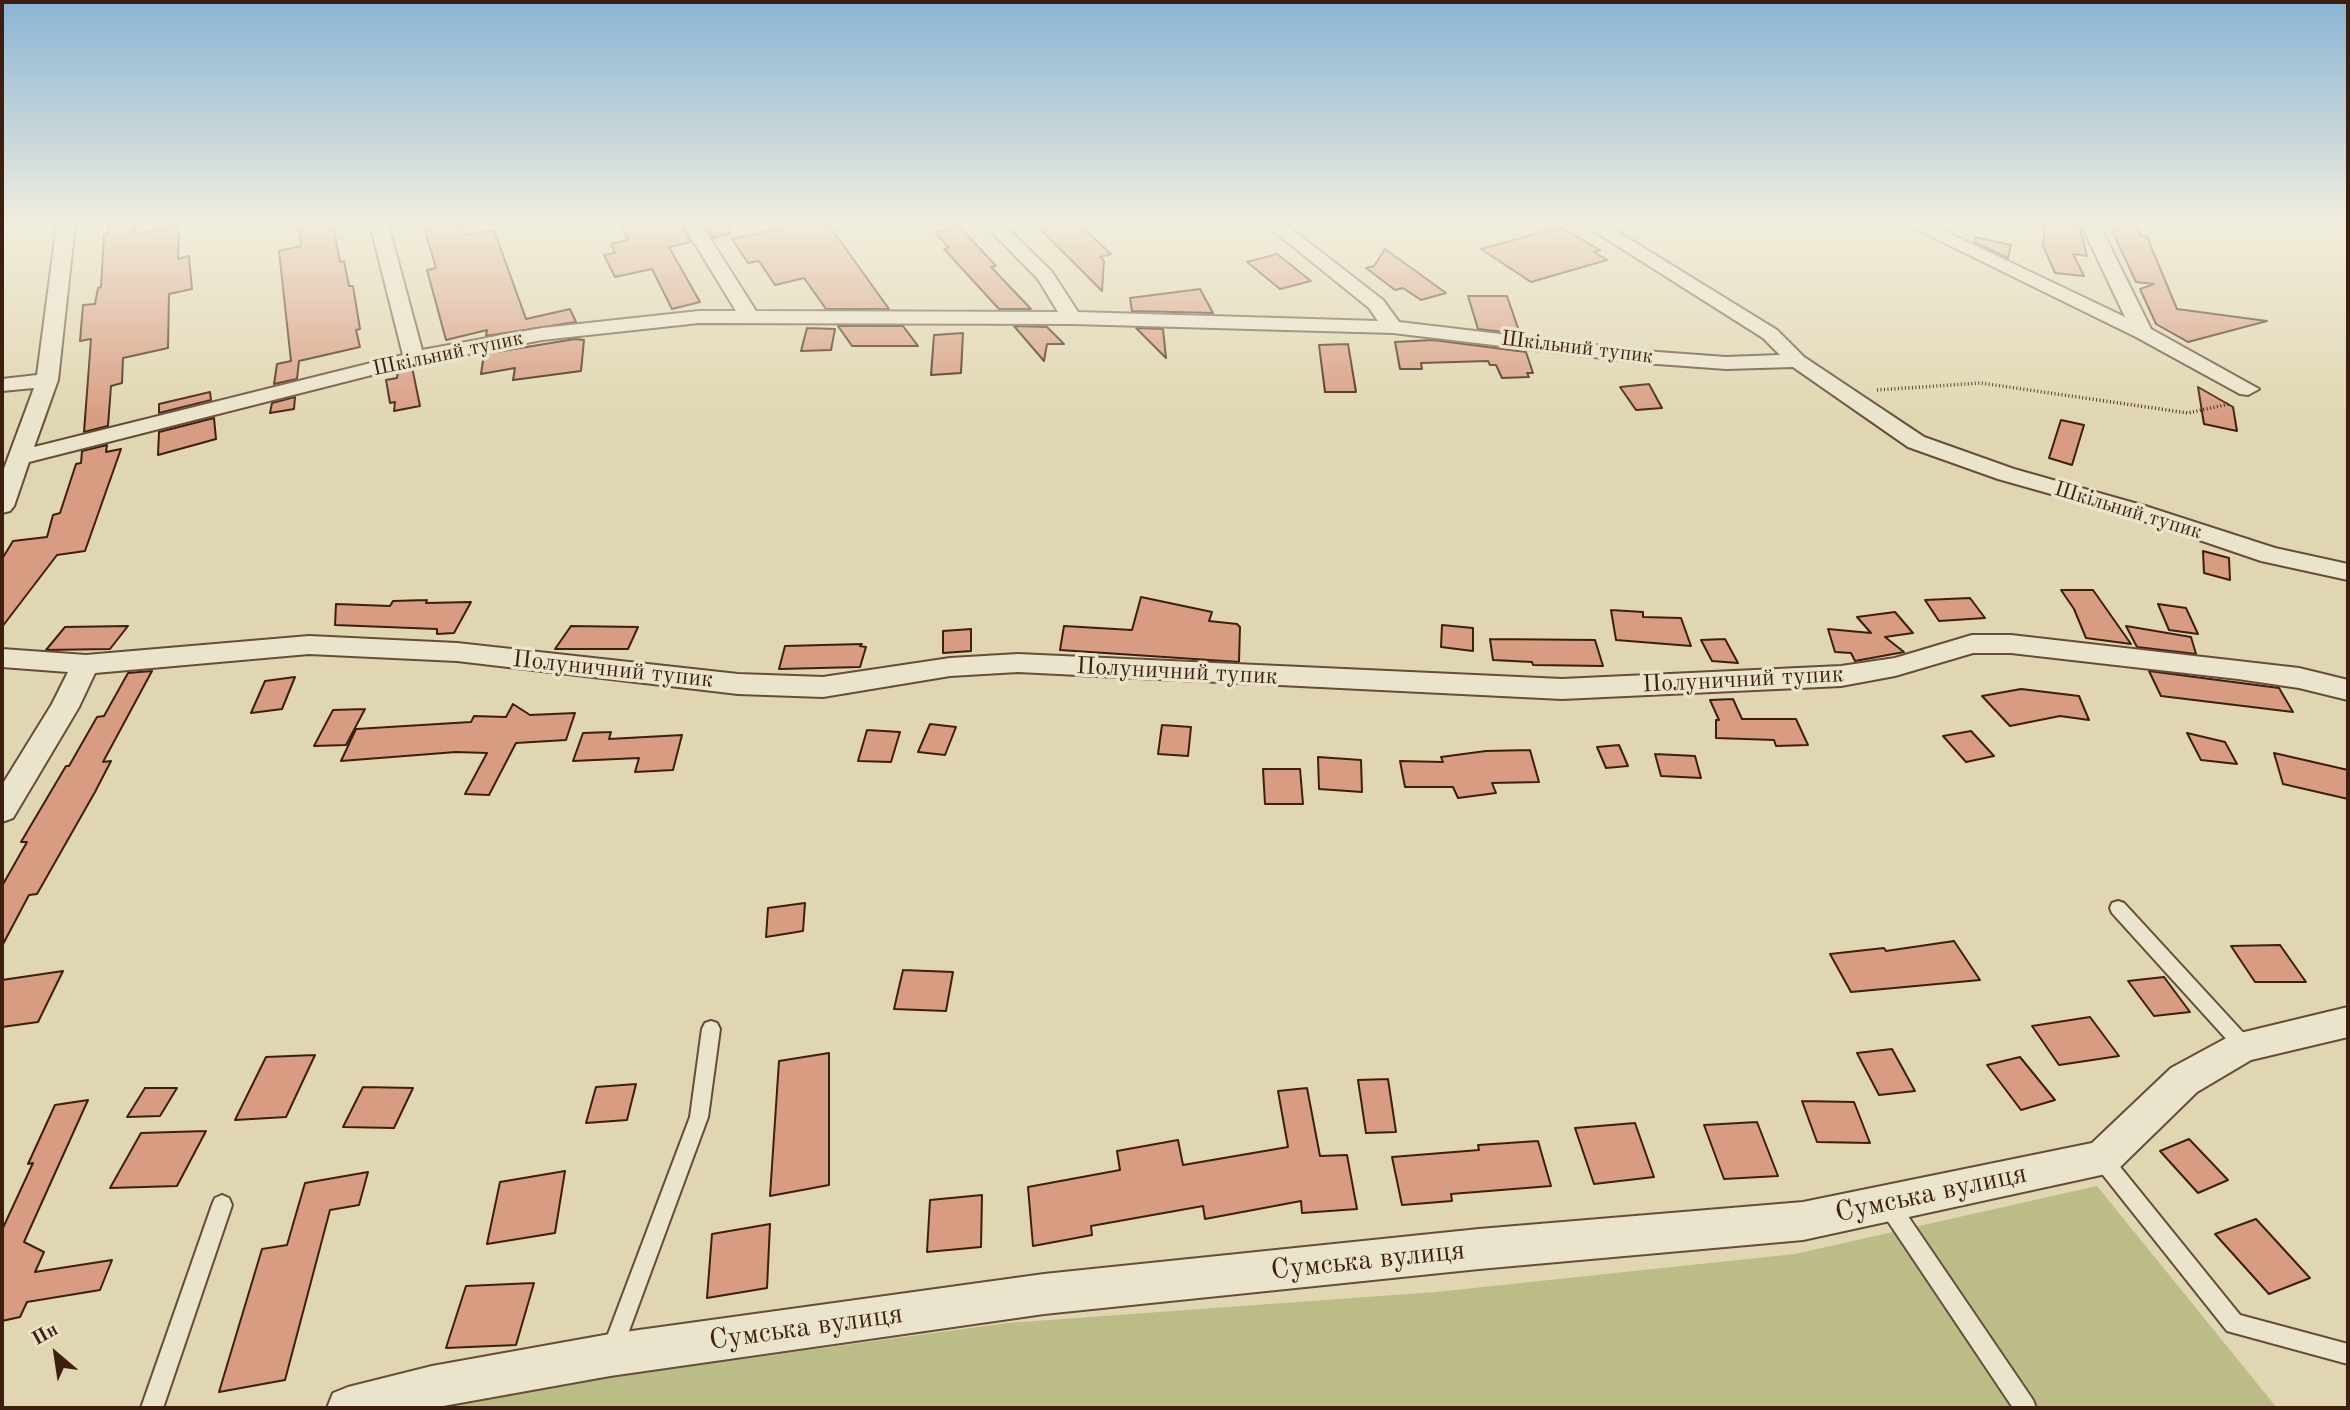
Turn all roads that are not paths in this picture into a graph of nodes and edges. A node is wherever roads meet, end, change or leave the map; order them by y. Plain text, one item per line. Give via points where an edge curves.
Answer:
1 (58, 290) edge
2 (396, 290) edge
3 (732, 290) edge
4 (1054, 290) edge
5 (1358, 290) edge
6 (1698, 290) edge
7 (2054, 290) edge
8 (2122, 290) edge
9 (748, 316) junction
10 (1072, 318) junction
11 (1394, 327) junction
12 (2143, 332) junction
13 (414, 358) junction
14 (1797, 360) junction
15 (47, 380) junction
16 (2, 384) edge
17 (2248, 389) road end
18 (22, 457) junction
19 (2, 506) edge
20 (2348, 572) edge
21 (2, 658) edge
22 (86, 664) junction
23 (2348, 690) edge
24 (2, 810) edge
25 (2118, 908) dead end
26 (2348, 1021) edge
27 (711, 1029) dead end
28 (2244, 1046) junction
29 (2102, 1159) junction
30 (1887, 1203) junction
31 (222, 1206) dead end
32 (2348, 1354) edge
33 (610, 1355) junction
34 (152, 1408) edge
35 (348, 1408) edge
36 (2025, 1408) edge

1 - 15 street
2 - 13 street
3 - 9 street
4 - 10 street
5 - 11 street
6 - 14 street via 1770,334
7 - 12 street
8 - 12 street
9 - 10 street, Шкільний тупик
9 - 13 street, Шкільний тупик via 542,334
10 - 11 street, Шкільний тупик
11 - 14 street, Шкільний тупик via 1644,357 1726,363
12 - 17 street
13 - 18 street, Шкільний тупик
14 - 20 street, Шкільний тупик via 1916,442 2270,555
15 - 16 street
15 - 18 street
18 - 19 street
21 - 22 street, Полуничний тупик
22 - 23 street, Полуничний тупик via 310,645 457,652 738,684 810,686 1017,663 1562,689 1841,676 1895,667 1972,644 2011,644 2238,668
22 - 24 street
25 - 28 lane
26 - 28 street
27 - 33 lane via 699,1117
28 - 29 street via 2184,1080
29 - 30 street, Сумська вулиця
29 - 32 lane via 2234,1324
30 - 33 street, Сумська вулиця via 1802,1221 1044,1294
30 - 36 lane
31 - 34 lane
33 - 35 street, Сумська вулиця via 432,1387

